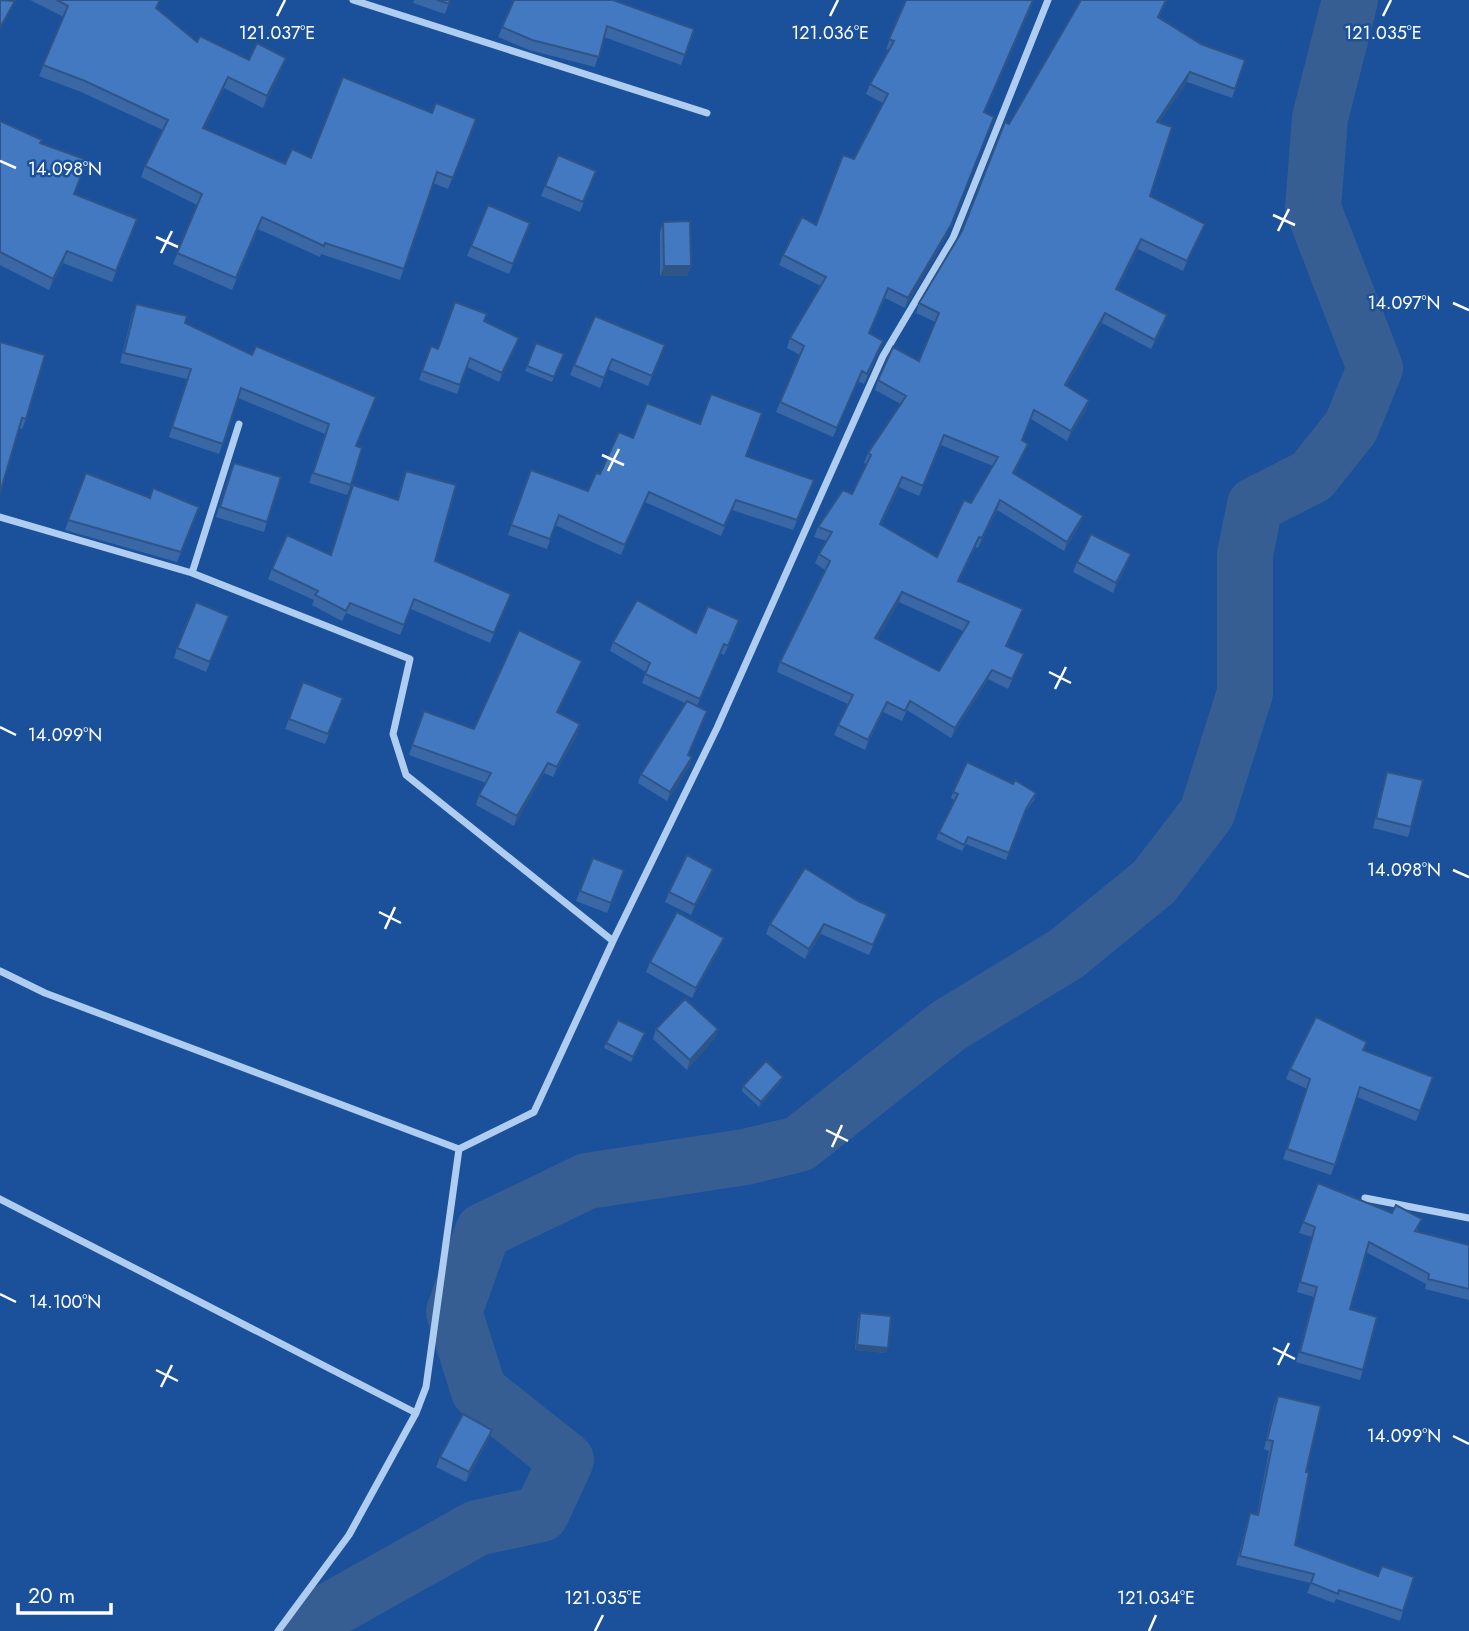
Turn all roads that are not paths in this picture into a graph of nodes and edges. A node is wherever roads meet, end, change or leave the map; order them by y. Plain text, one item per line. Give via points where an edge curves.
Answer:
1 (353, 0) edge
2 (1048, 0) edge
3 (707, 113) dead end
4 (239, 424) dead end
5 (0, 517) edge
6 (192, 573) junction
7 (613, 942) junction
8 (0, 971) edge
9 (459, 1149) junction
10 (1365, 1198) dead end
11 (0, 1199) edge
12 (1469, 1218) edge
13 (416, 1413) junction
14 (278, 1631) edge

1 - 3 street
2 - 7 street via 953,238 883,356 717,728
4 - 6 street
5 - 6 street
6 - 7 street via 410,659 393,734 406,775
7 - 9 street via 534,1111
8 - 9 street via 45,993
9 - 13 street via 426,1387
10 - 12 street
11 - 13 street
13 - 14 street via 349,1535

